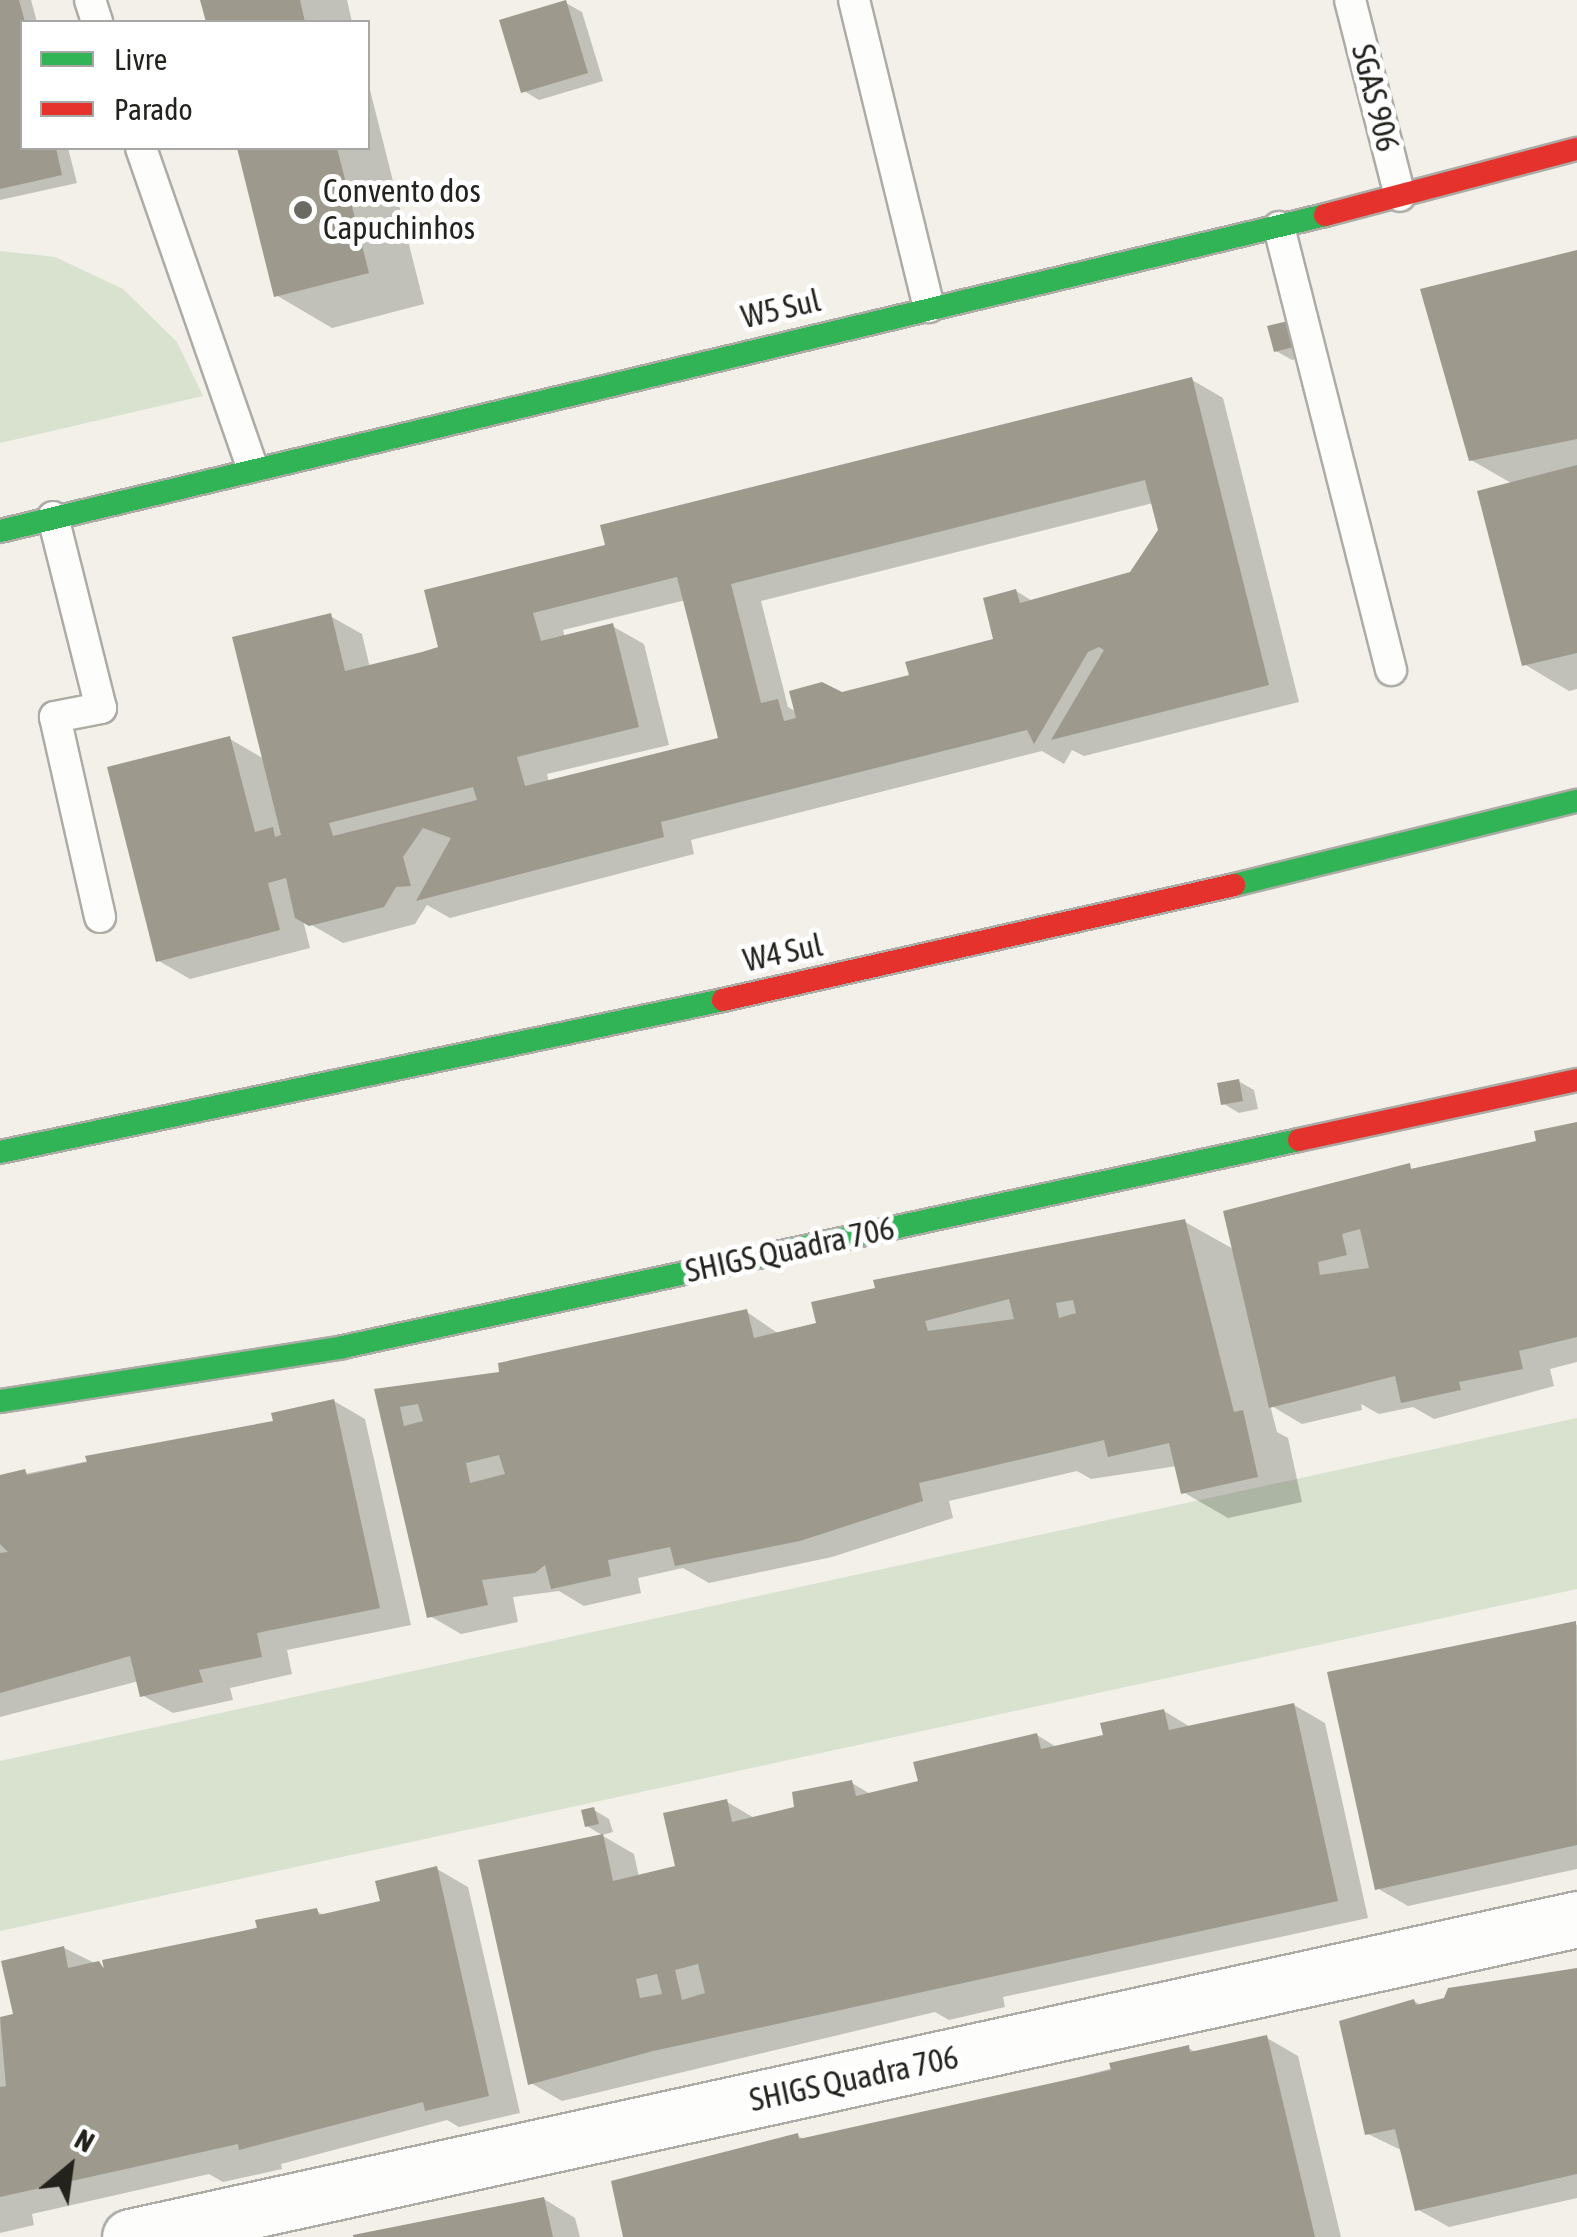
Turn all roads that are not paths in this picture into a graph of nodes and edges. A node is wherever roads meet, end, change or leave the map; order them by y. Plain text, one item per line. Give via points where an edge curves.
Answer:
1 (854, 0) edge
2 (1350, 0) edge
3 (1577, 149) edge
4 (142, 150) edge
5 (1400, 196) junction
6 (1279, 226) junction
7 (930, 307) junction
8 (252, 466) junction
9 (53, 517) junction
10 (0, 531) edge
11 (1391, 670) dead end
12 (1577, 801) edge
13 (100, 917) dead end
14 (1577, 1080) edge
15 (2, 1144) edge
16 (0, 1401) edge
17 (1577, 1919) edge
18 (130, 2237) edge

1 - 7 lane
2 - 5 lane, SGAS 906
3 - 5 main road, W5 Sul
4 - 8 lane
5 - 6 main road, W5 Sul
6 - 7 main road, W5 Sul
6 - 11 lane
7 - 8 main road, W5 Sul
8 - 9 main road, W5 Sul
9 - 10 main road, W5 Sul
9 - 13 lane via 101,708 54,717
12 - 15 main road, W4 Sul via 1169,901 329,1087
14 - 16 main road, SHIGS Quadra 706 via 343,1347
17 - 18 street, SHIGS Quadra 706

